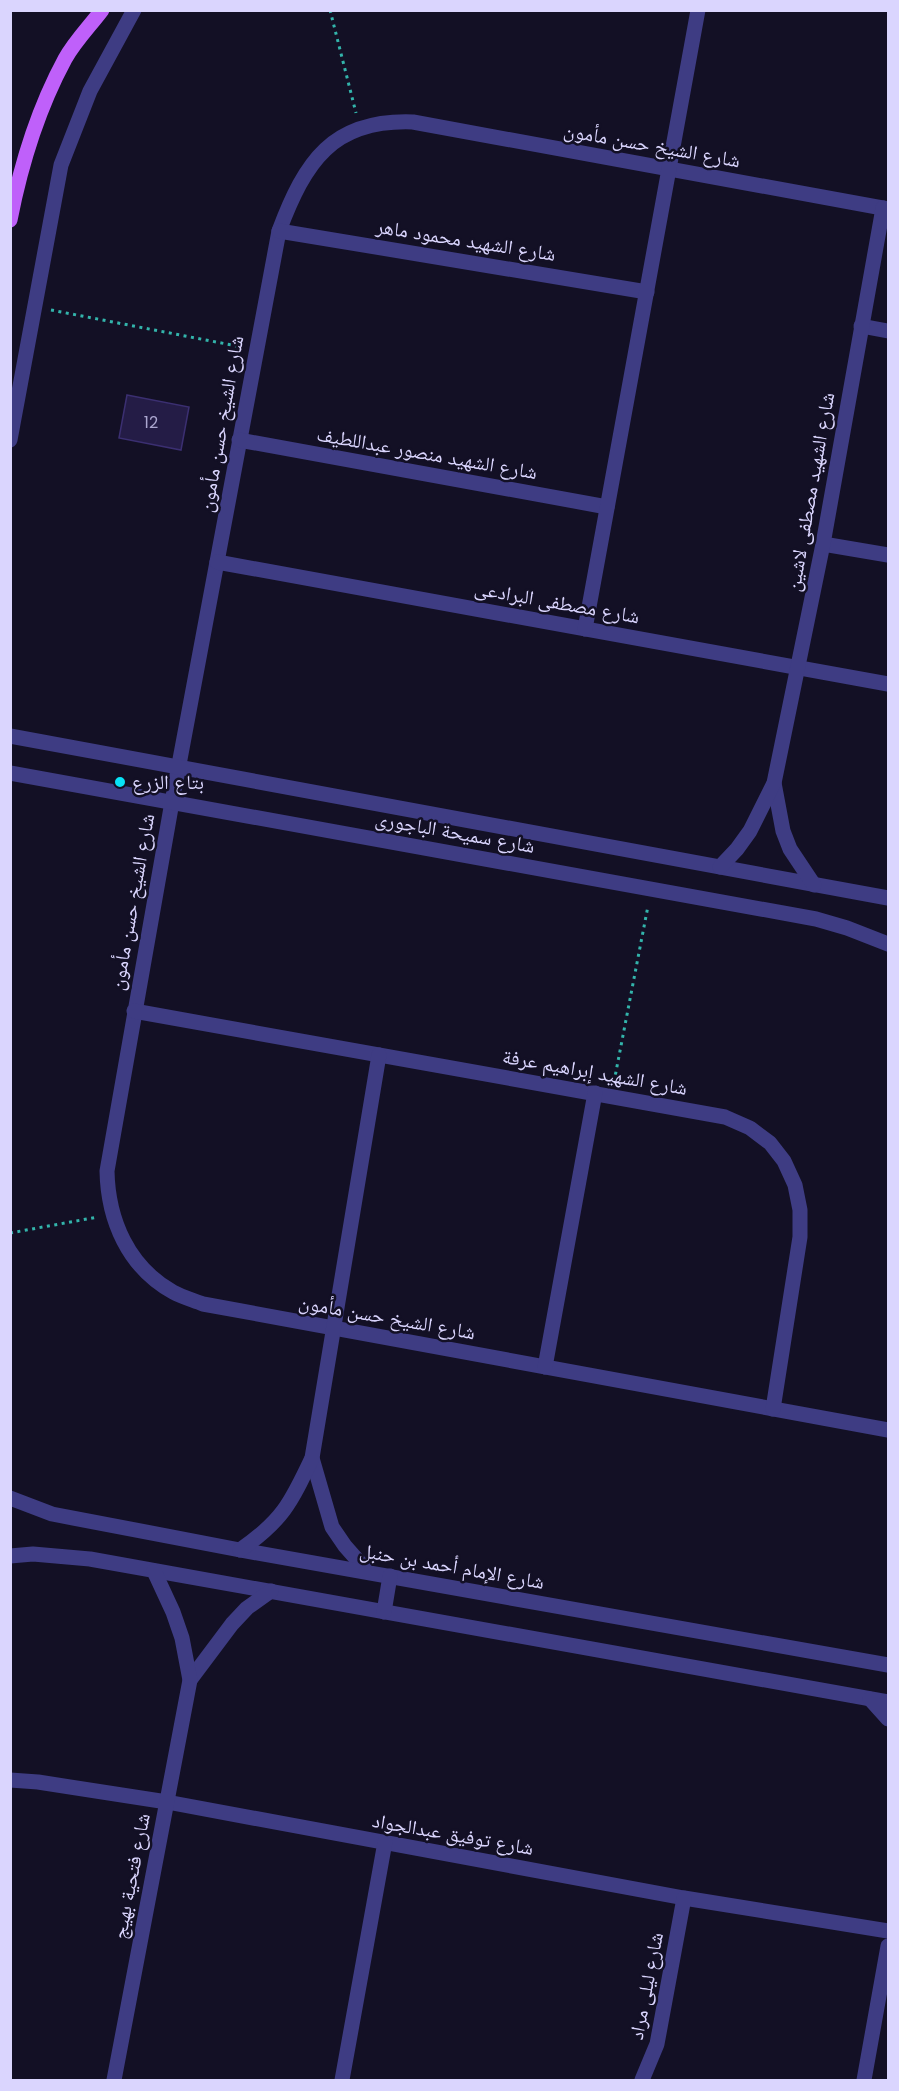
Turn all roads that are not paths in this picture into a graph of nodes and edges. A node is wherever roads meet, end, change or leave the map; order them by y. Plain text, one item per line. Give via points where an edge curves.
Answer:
1 (102, 10) edge
2 (134, 10) edge
3 (698, 10) edge
4 (669, 169) junction
5 (886, 209) edge
6 (10, 220) edge
7 (279, 231) junction
8 (647, 292) junction
9 (861, 326) junction
10 (888, 331) edge
11 (10, 440) edge
12 (239, 440) junction
13 (607, 507) junction
14 (823, 544) junction
15 (888, 555) edge
16 (218, 562) junction
17 (585, 629) junction
18 (798, 667) junction
19 (888, 684) edge
20 (10, 736) edge
21 (178, 767) junction
22 (10, 772) edge
23 (774, 783) junction
24 (172, 802) junction
25 (720, 867) junction
26 (814, 885) junction
27 (888, 898) edge
28 (888, 944) edge
29 (134, 1011) junction
30 (379, 1055) junction
31 (595, 1093) junction
32 (333, 1328) junction
33 (545, 1367) junction
34 (773, 1409) junction
35 (888, 1430) edge
36 (312, 1458) junction
37 (10, 1498) edge
38 (240, 1550) junction
39 (10, 1556) edge
40 (154, 1570) junction
41 (368, 1572) junction
42 (390, 1576) junction
43 (271, 1591) junction
44 (384, 1612) junction
45 (888, 1655) edge
46 (872, 1662) junction
47 (888, 1665) edge
48 (190, 1680) junction
49 (870, 1698) junction
50 (888, 1702) edge
51 (888, 1719) edge
52 (10, 1780) edge
53 (166, 1802) junction
54 (385, 1842) junction
55 (684, 1898) junction
56 (888, 1931) edge
57 (888, 1946) edge
58 (114, 2080) edge
59 (342, 2080) edge
60 (642, 2080) edge
61 (864, 2080) edge

1 - 6 main road via 66,57 39,116
2 - 11 street via 90,91 61,165
3 - 4 street
4 - 5 street, شارع الشيخ حسن مأمون
4 - 7 street, شارع الشيخ حسن مأمون via 413,122 389,121 359,127 331,143 292,195
4 - 8 street
5 - 9 street, شارع الشهيد مصطفى لاشين
7 - 8 street, شارع الشهيد محمود ماهر
7 - 12 street, شارع الشيخ حسن مأمون
8 - 13 street
9 - 10 street
9 - 14 street, شارع الشهيد مصطفى لاشين
12 - 13 street, شارع الشهيد منصور عبداللطيف
12 - 16 street, شارع الشيخ حسن مأمون
13 - 17 street
14 - 15 street
14 - 18 street, شارع الشهيد مصطفى لاشين
16 - 17 street, شارع مصطفى البرادعى
16 - 21 street, شارع الشيخ حسن مأمون
17 - 18 street, شارع مصطفى البرادعى
18 - 19 street, شارع مصطفى البرادعى
18 - 23 street, شارع الشهيد مصطفى لاشين
20 - 21 street, شارع سميحة الباجورى
21 - 24 street, شارع الشيخ حسن مأمون
21 - 25 street, شارع سميحة الباجورى
22 - 24 street, شارع سميحة الباجورى
23 - 25 street, شارع الشهيد مصطفى لاشين via 750,831
23 - 26 street, شارع الشهيد مصطفى لاشين via 790,849
24 - 28 street, شارع سميحة الباجورى via 816,919
24 - 29 street, شارع الشيخ حسن مأمون
25 - 26 street, شارع سميحة الباجورى
26 - 27 street, شارع سميحة الباجورى
29 - 30 street, شارع الشهيد إبراهيم عرفة
29 - 32 street, شارع الشيخ حسن مأمون via 107,1171 112,1215 125,1245 146,1271 172,1292 203,1304
30 - 31 street, شارع الشهيد إبراهيم عرفة
30 - 32 street
31 - 33 street
31 - 34 street, شارع الشهيد إبراهيم عرفة via 725,1117 770,1143 783,1161 795,1185 800,1238
32 - 33 street, شارع الشيخ حسن مأمون
32 - 36 street
33 - 34 street, شارع الشيخ حسن مأمون
34 - 35 street, شارع الشيخ حسن مأمون
36 - 38 street via 293,1499 280,1516 266,1532
36 - 41 street via 332,1527
37 - 38 street, شارع الإمام أحمد بن حنبل via 52,1514
38 - 41 street, شارع الإمام أحمد بن حنبل
39 - 40 street via 90,1559
40 - 43 street
40 - 48 street, شارع فتحية بهيج via 182,1638
41 - 42 street, شارع الإمام أحمد بن حنبل
42 - 44 street
42 - 46 street, شارع الإمام أحمد بن حنبل
43 - 44 street
43 - 48 street, شارع فتحية بهيج via 232,1624
44 - 49 street
45 - 46 street
46 - 47 street, شارع الإمام أحمد بن حنبل
48 - 53 street, شارع فتحية بهيج
49 - 50 street
49 - 51 street
52 - 53 street, شارع توفيق عبدالجواد
53 - 54 street, شارع توفيق عبدالجواد
53 - 58 street, شارع فتحية بهيج
54 - 55 street, شارع توفيق عبدالجواد
54 - 59 street
55 - 56 street, شارع توفيق عبدالجواد
55 - 60 street, شارع ليلى مراد via 657,2044
57 - 61 street

